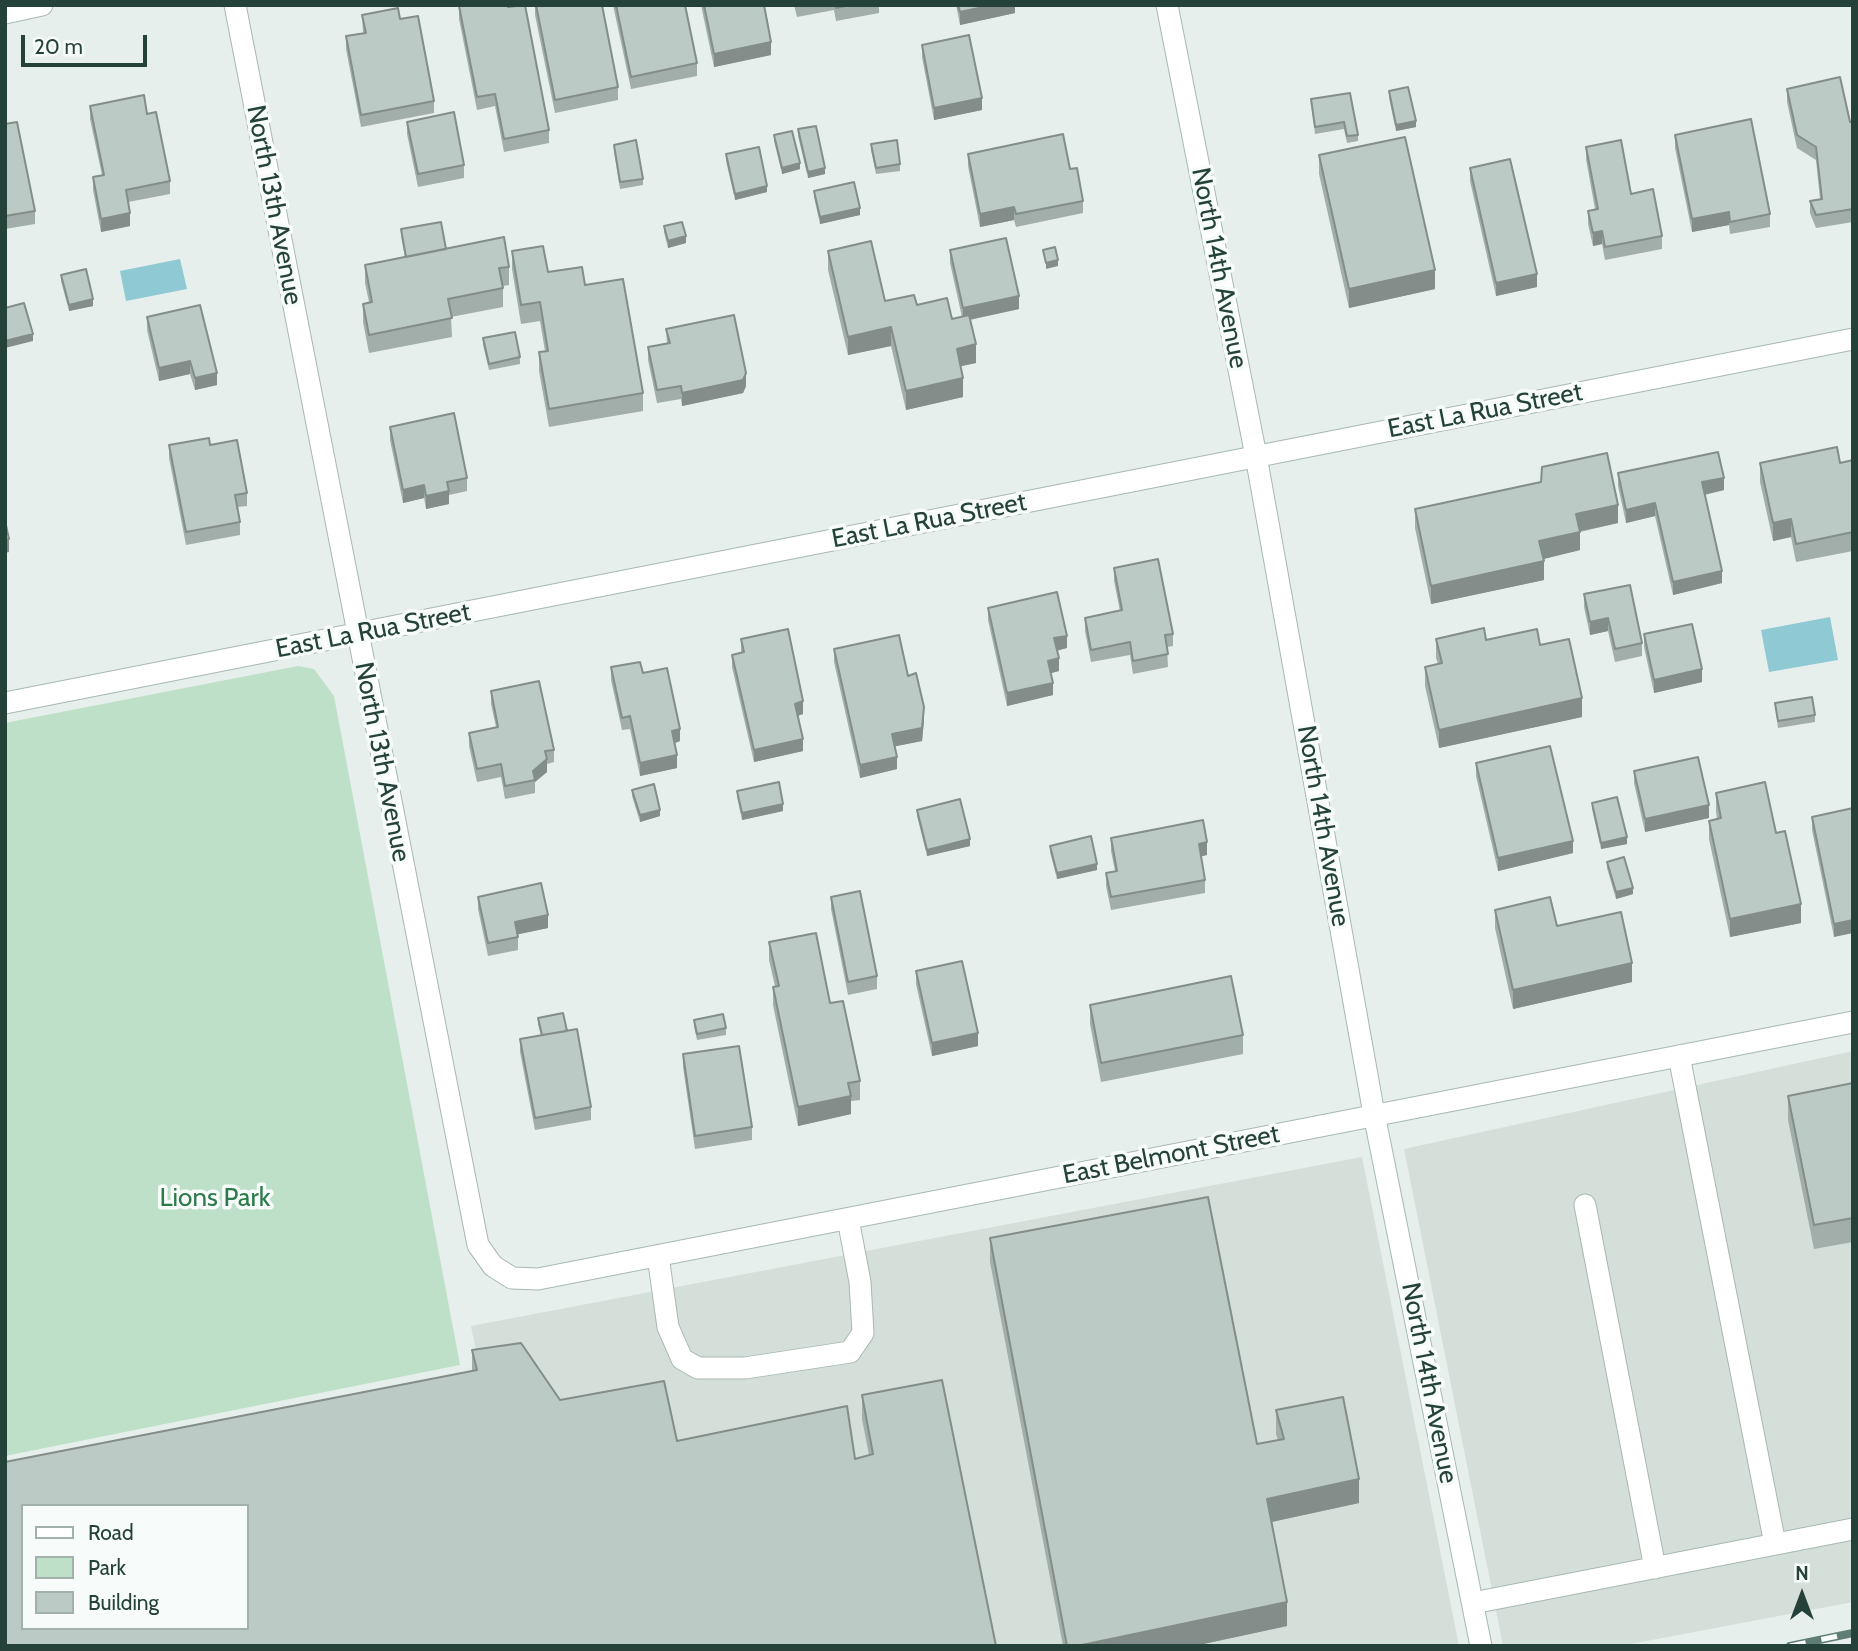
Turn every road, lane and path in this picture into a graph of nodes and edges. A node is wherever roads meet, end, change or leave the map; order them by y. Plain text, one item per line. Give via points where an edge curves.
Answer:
1 (42, 5) edge
2 (235, 5) edge
3 (1167, 5) edge
4 (5, 13) edge
5 (1853, 339) edge
6 (1256, 456) junction
7 (356, 634) junction
8 (5, 703) edge
9 (1853, 1022) edge
10 (1679, 1056) junction
11 (1374, 1114) junction
12 (1586, 1205) dead end
13 (848, 1219) junction
14 (658, 1256) junction
15 (493, 1266) joint
16 (1853, 1529) edge
17 (1775, 1544) junction
18 (1655, 1568) junction
19 (1473, 1603) junction
20 (1481, 1646) edge

1 - 4 street
2 - 7 street, North 13th Avenue
3 - 6 street, North 14th Avenue
5 - 6 street, East La Rua Street
6 - 7 street, East La Rua Street
6 - 11 street, North 14th Avenue
7 - 8 street, East La Rua Street
7 - 15 street, North 13th Avenue via 478,1245
9 - 10 street, East Belmont Street
10 - 11 street, East Belmont Street
10 - 17 street
11 - 13 street, East Belmont Street
11 - 19 street, North 14th Avenue
12 - 18 street
13 - 14 street, East Belmont Street
13 - 14 street via 860,1282 863,1333 850,1352 745,1368 698,1368 682,1359 668,1327
14 - 15 street, East Belmont Street via 538,1279 512,1278
16 - 17 street
17 - 18 street
18 - 19 street
19 - 20 street, North 14th Avenue

